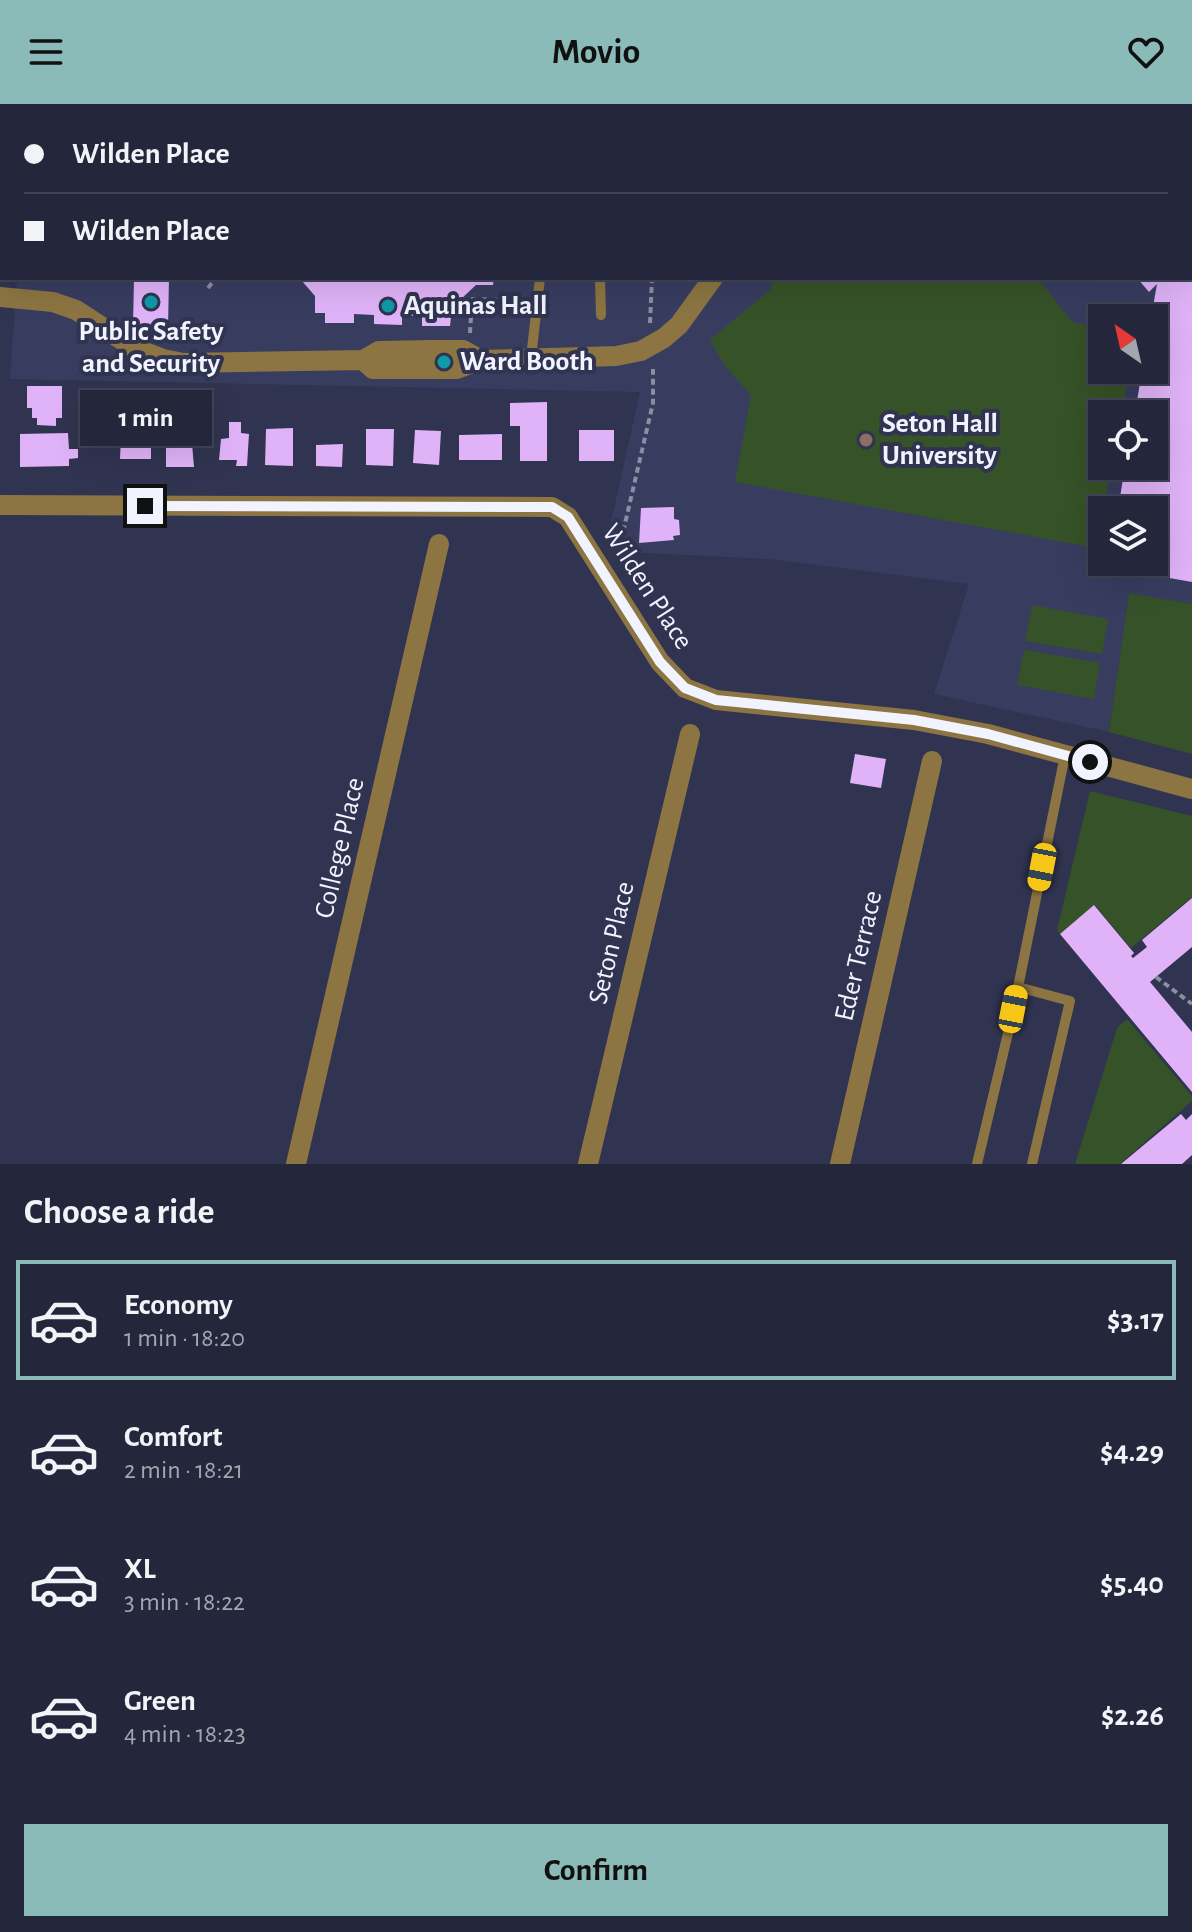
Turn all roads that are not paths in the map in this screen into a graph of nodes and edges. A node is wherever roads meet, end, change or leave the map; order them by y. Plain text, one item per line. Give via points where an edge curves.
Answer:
1 (540, 280) edge
2 (600, 280) edge
3 (712, 280) edge
4 (0, 297) edge
5 (601, 315) dead end
6 (531, 358) junction
7 (0, 505) edge
8 (439, 544) dead end
9 (690, 734) dead end
10 (1065, 755) junction
11 (932, 761) dead end
12 (1192, 789) edge
13 (1018, 987) junction
14 (296, 1164) edge
15 (588, 1164) edge
16 (840, 1164) edge
17 (977, 1164) edge
18 (1032, 1164) edge

1 - 6 lane
2 - 5 lane
3 - 6 street via 679,325 641,351
4 - 6 street via 53,302 76,310 136,349 183,363 363,360 373,369 457,369 481,360
7 - 10 street, Wilden Place via 552,507 568,517 660,662 685,688 716,700 914,720
8 - 14 street, College Place
9 - 15 street, Seton Place
10 - 12 street, Wilden Place
10 - 13 lane
11 - 16 street, Eder Terrace
13 - 17 lane
13 - 18 lane via 1070,1001

